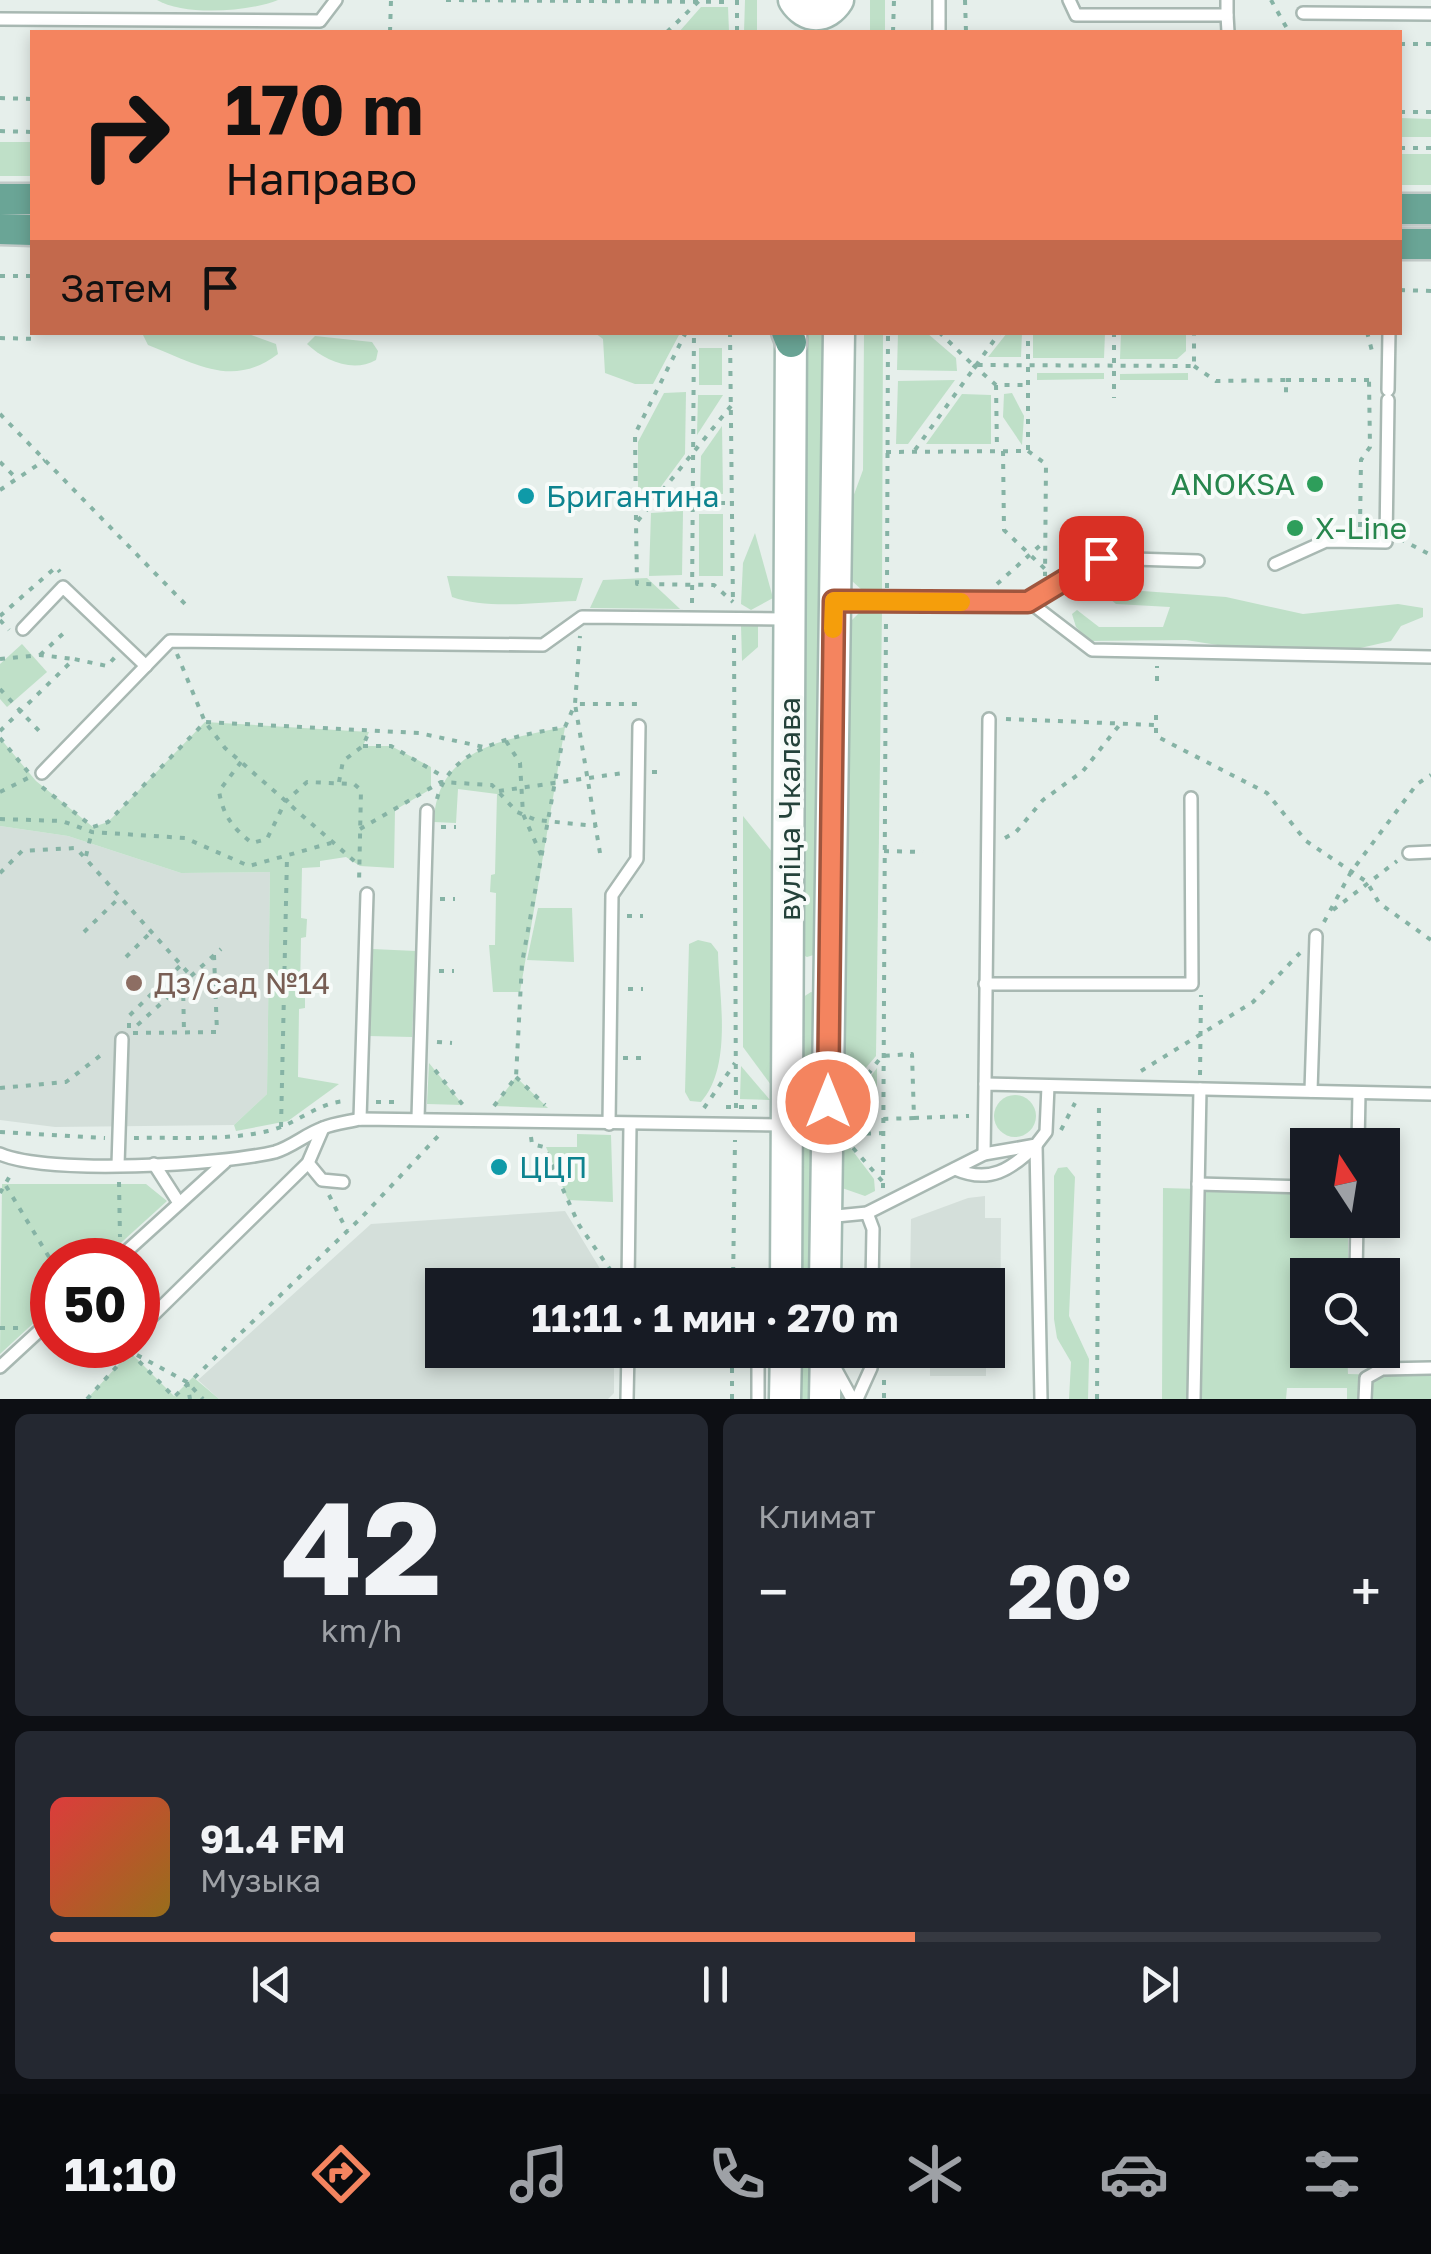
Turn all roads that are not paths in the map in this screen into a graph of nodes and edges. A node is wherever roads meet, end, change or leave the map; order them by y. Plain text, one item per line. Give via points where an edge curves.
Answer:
1 (336, 0) edge
2 (793, 0) edge
3 (839, 0) edge
4 (939, 0) edge
5 (1069, 0) edge
6 (1227, 0) edge
7 (1303, 13) dead end
8 (1227, 14) junction
9 (1431, 14) edge
10 (0, 19) edge
11 (792, 30) edge
12 (840, 30) edge
13 (939, 30) edge
14 (1228, 30) edge
15 (0, 199) edge
16 (30, 199) edge
17 (1402, 208) edge
18 (1431, 209) edge
19 (0, 229) edge
20 (30, 230) edge
21 (1402, 244) edge
22 (1431, 244) edge
23 (839, 335) edge
24 (1389, 335) edge
25 (790, 336) edge
26 (1198, 562) dead end
27 (1275, 564) dead end
28 (834, 601) junction
29 (1028, 602) junction
30 (790, 620) junction
31 (23, 630) dead end
32 (1431, 656) edge
33 (146, 666) junction
34 (989, 718) road end
35 (639, 726) road end
36 (37, 775) road end
37 (1192, 798) dead end
38 (432, 815) road end
39 (1409, 852) road end
40 (1431, 852) edge
41 (367, 894) dead end
42 (1316, 936) road end
43 (829, 946) junction
44 (788, 947) junction
45 (985, 984) junction
46 (788, 1002) junction
47 (828, 1004) junction
48 (125, 1036) road end
49 (985, 1084) junction
50 (1048, 1086) junction
51 (1200, 1089) junction
52 (1311, 1092) junction
53 (1359, 1093) junction
54 (1431, 1094) edge
55 (779, 1116) junction
56 (418, 1118) junction
57 (360, 1119) junction
58 (609, 1124) junction
59 (630, 1124) junction
60 (323, 1128) junction
61 (1358, 1128) edge
62 (1036, 1145) junction
63 (1008, 1147) junction
64 (0, 1154) edge
65 (984, 1154) junction
66 (225, 1162) junction
67 (308, 1163) junction
68 (154, 1164) junction
69 (1018, 1164) junction
70 (118, 1165) junction
71 (956, 1169) junction
72 (343, 1182) dead end
73 (1198, 1184) junction
74 (1290, 1187) edge
75 (180, 1203) junction
76 (867, 1214) junction
77 (826, 1217) junction
78 (141, 1238) edge
79 (626, 1268) edge
80 (785, 1268) edge
81 (825, 1268) edge
82 (872, 1268) edge
83 (160, 1309) edge
84 (30, 1339) edge
85 (0, 1366) edge
86 (628, 1368) edge
87 (758, 1368) edge
88 (786, 1368) edge
89 (826, 1368) edge
90 (836, 1368) edge
91 (871, 1368) edge
92 (1431, 1368) edge
93 (627, 1399) edge
94 (758, 1399) edge
95 (785, 1399) edge
96 (825, 1399) edge
97 (854, 1399) edge
98 (1040, 1399) edge
99 (1194, 1399) edge
100 (1366, 1399) edge

1 - 10 lane via 320,22
2 - 3 main road via 814,15
2 - 11 main road
3 - 12 main road
4 - 13 lane
5 - 8 lane via 1076,15
6 - 8 lane
7 - 9 lane
8 - 14 lane
15 - 16 main road
17 - 18 main road
19 - 20 main road
21 - 22 main road
23 - 28 main road, вуліца Чкалава
24 - 27 lane via 1386,542 1326,541
25 - 30 main road, вуліца Чкалава
26 - 29 lane via 1101,558
28 - 29 lane
28 - 43 main road, вуліца Чкалава
29 - 32 lane via 1092,650
30 - 33 lane via 582,617 544,645 170,641
30 - 44 main road, вуліца Чкалава
31 - 33 lane via 64,587
33 - 36 lane
34 - 45 lane
35 - 58 lane via 637,859 612,895
37 - 45 lane via 1192,984
38 - 56 lane
39 - 40 lane
41 - 57 lane
42 - 52 lane
43 - 44 main road via 822,960 808,965
43 - 47 main road, вуліца Чкалава
44 - 46 main road, вуліца Чкалава
45 - 49 lane
46 - 47 main road via 810,987
46 - 55 main road, вуліца Чкалава
47 - 77 main road, вуліца Чкалава
48 - 70 lane
49 - 50 lane
49 - 65 lane
50 - 51 lane
50 - 62 lane via 1046,1132
51 - 52 lane
51 - 73 lane
52 - 53 lane
53 - 54 lane
53 - 61 lane
55 - 59 lane via 736,1124
55 - 80 main road, вуліца Чкалава
56 - 57 lane
56 - 58 lane
57 - 60 lane
58 - 59 lane
59 - 79 lane
60 - 66 lane via 280,1151
60 - 67 lane
62 - 63 lane
62 - 69 lane
62 - 98 lane
63 - 65 lane
63 - 69 lane
64 - 70 lane
65 - 71 lane
66 - 68 lane
66 - 75 lane
67 - 72 lane via 322,1180
67 - 83 lane
68 - 70 lane
68 - 75 lane
69 - 71 lane via 977,1178
71 - 76 lane
73 - 74 lane
73 - 99 lane
75 - 78 lane
76 - 77 lane
76 - 82 lane
77 - 81 main road, вуліца Чкалава
84 - 85 lane
86 - 93 lane
87 - 94 lane
88 - 95 main road
89 - 96 main road
90 - 97 lane
91 - 97 lane
92 - 100 lane via 1382,1369 1366,1378

